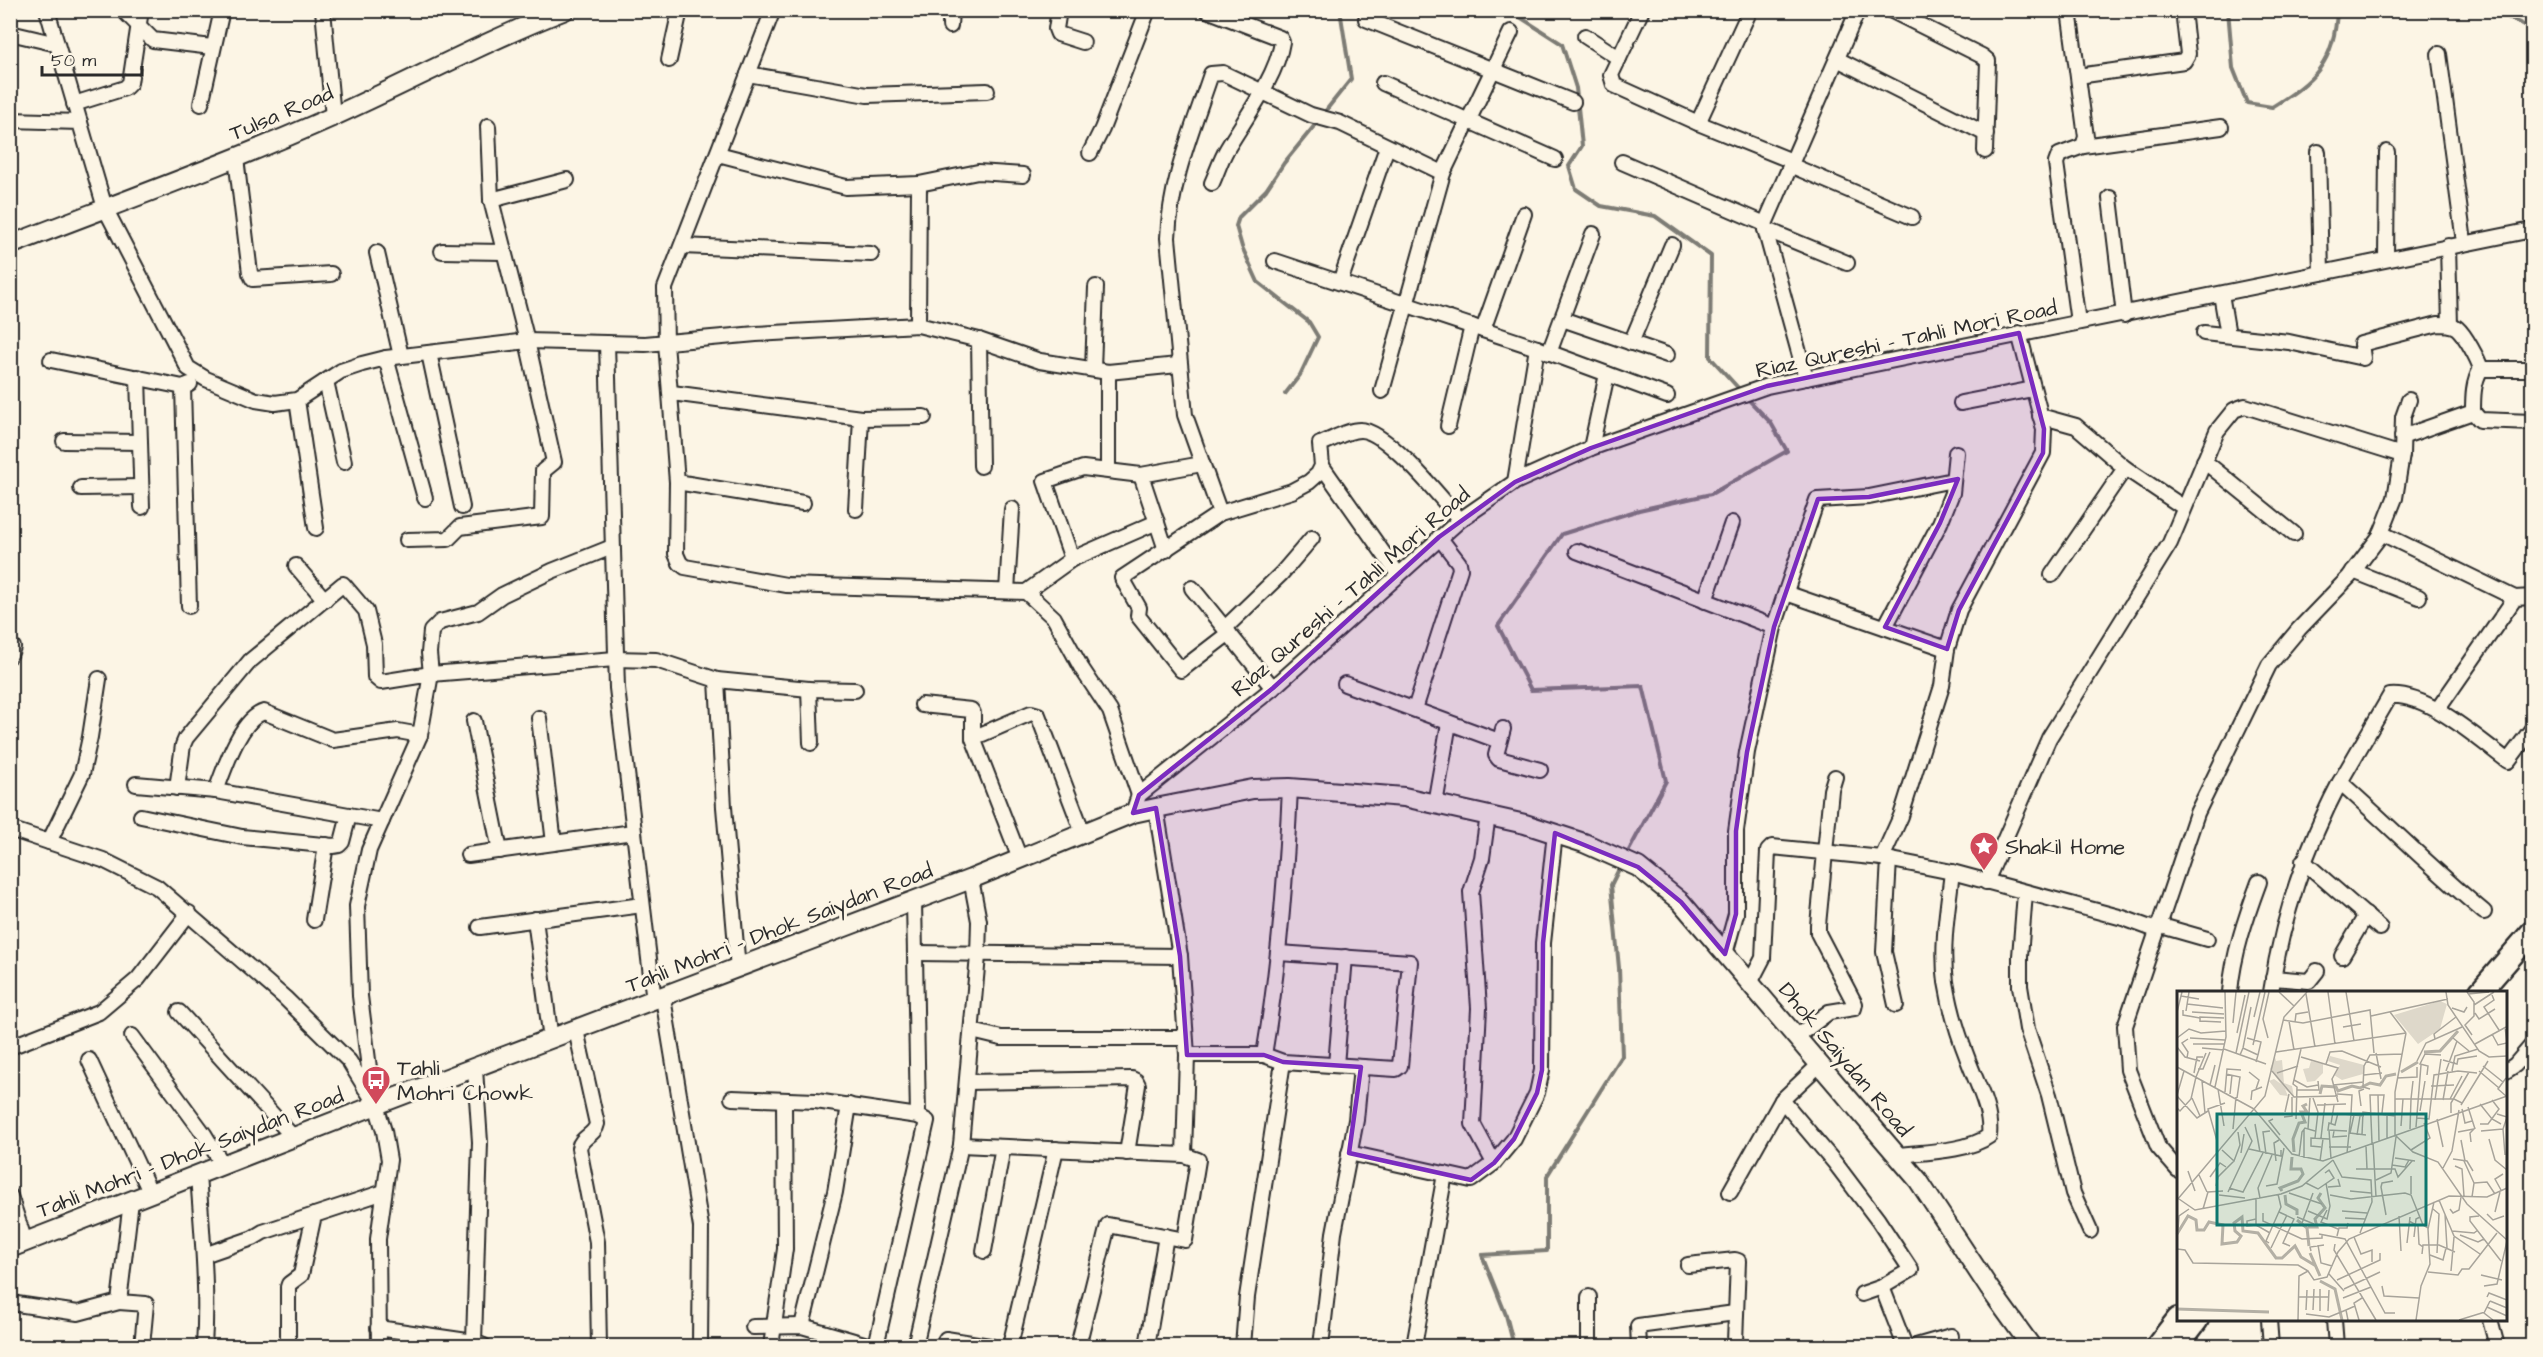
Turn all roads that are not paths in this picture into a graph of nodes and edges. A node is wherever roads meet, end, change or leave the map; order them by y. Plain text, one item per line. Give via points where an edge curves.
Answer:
1 (47, 10) edge
2 (123, 10) edge
3 (141, 10) edge
4 (222, 10) edge
5 (323, 10) edge
6 (564, 10) edge
7 (680, 10) edge
8 (773, 10) edge
9 (951, 10) edge
10 (1059, 10) edge
11 (1148, 10) edge
12 (1207, 10) edge
13 (1642, 10) edge
14 (1750, 10) edge
15 (1858, 10) edge
16 (1890, 10) edge
17 (2068, 10) edge
18 (2183, 10) edge
19 (1366, 19) dead end
20 (140, 26) junction
21 (950, 26) dead end
22 (1511, 32) dead end
23 (10, 33) edge
24 (1585, 36) dead end
25 (1083, 42) dead end
26 (57, 44) junction
27 (212, 47) junction
28 (2439, 54) dead end
29 (1619, 58) junction
30 (1837, 59) junction
31 (669, 60) dead end
32 (1493, 70) junction
33 (748, 74) junction
34 (2078, 76) junction
35 (1383, 83) dead end
36 (1262, 90) junction
37 (987, 91) dead end
38 (1572, 102) dead end
39 (74, 104) junction
40 (201, 104) dead end
41 (333, 117) junction
42 (10, 120) edge
43 (80, 122) junction
44 (1470, 122) junction
45 (1698, 123) junction
46 (488, 126) dead end
47 (2221, 127) dead end
48 (1986, 134) junction
49 (2083, 146) junction
50 (1387, 147) junction
51 (1985, 151) dead end
52 (2318, 152) dead end
53 (2387, 152) dead end
54 (1090, 153) dead end
55 (718, 154) junction
56 (236, 158) junction
57 (1555, 159) dead end
58 (1622, 162) dead end
59 (1791, 163) junction
60 (1443, 172) junction
61 (1023, 175) dead end
62 (567, 180) dead end
63 (1212, 183) dead end
64 (919, 184) junction
65 (2110, 198) dead end
66 (491, 200) junction
67 (105, 208) junction
68 (1524, 214) dead end
69 (1912, 217) dead end
70 (1765, 227) junction
71 (2532, 230) edge
72 (1593, 234) dead end
73 (2464, 243) junction
74 (10, 245) edge
75 (1672, 245) dead end
76 (682, 246) junction
77 (2448, 246) junction
78 (442, 250) dead end
79 (503, 252) junction
80 (377, 253) dead end
81 (871, 254) dead end
82 (2386, 259) junction
83 (1275, 261) dead end
84 (1847, 263) dead end
85 (2321, 273) junction
86 (331, 274) dead end
87 (1340, 282) junction
88 (1096, 287) dead end
89 (2221, 294) junction
90 (1407, 305) junction
91 (2124, 315) junction
92 (1562, 319) junction
93 (2078, 322) junction
94 (918, 325) junction
95 (2450, 325) junction
96 (1477, 328) junction
97 (2019, 333) junction
98 (2204, 333) dead end
99 (2228, 335) junction
100 (979, 340) junction
101 (527, 341) junction
102 (666, 342) junction
103 (607, 343) junction
104 (1631, 343) junction
105 (1543, 350) junction
106 (429, 353) junction
107 (1667, 355) dead end
108 (401, 356) junction
109 (386, 358) junction
110 (51, 360) dead end
111 (1179, 365) junction
112 (1093, 369) junction
113 (2481, 369) junction
114 (2527, 369) dead end
115 (1108, 372) junction
116 (1607, 374) junction
117 (138, 377) junction
118 (1806, 378) junction
119 (206, 379) junction
120 (327, 381) junction
121 (183, 387) junction
122 (2033, 389) junction
123 (1383, 391) dead end
124 (672, 393) junction
125 (1667, 396) dead end
126 (297, 400) junction
127 (2409, 400) dead end
128 (1961, 403) dead end
129 (2473, 412) junction
130 (2040, 416) junction
131 (924, 417) dead end
132 (861, 418) junction
133 (2532, 422) edge
134 (1448, 426) dead end
135 (2402, 437) junction
136 (64, 441) dead end
137 (140, 442) junction
138 (1591, 448) junction
139 (1956, 453) dead end
140 (2402, 455) junction
141 (2204, 461) junction
142 (344, 462) dead end
143 (1202, 464) junction
144 (981, 466) dead end
145 (1322, 466) junction
146 (2125, 468) junction
147 (1108, 470) junction
148 (1141, 476) junction
149 (1953, 480) junction
150 (677, 482) junction
151 (1515, 482) junction
152 (141, 487) junction
153 (81, 488) dead end
154 (425, 498) dead end
155 (803, 503) dead end
156 (141, 507) dead end
157 (462, 507) dead end
158 (2183, 507) junction
159 (856, 509) dead end
160 (1012, 509) dead end
161 (1220, 513) junction
162 (1460, 520) junction
163 (1157, 522) junction
164 (1732, 523) dead end
165 (316, 528) dead end
166 (2381, 533) junction
167 (2294, 534) dead end
168 (1439, 537) junction
169 (1312, 538) dead end
170 (407, 540) dead end
171 (612, 547) junction
172 (1166, 550) junction
173 (1577, 551) dead end
174 (1072, 559) junction
175 (296, 566) dead end
176 (2354, 571) junction
177 (1398, 574) junction
178 (2052, 575) dead end
179 (1192, 588) dead end
180 (1007, 591) junction
181 (1026, 592) junction
182 (1786, 593) junction
183 (2419, 597) dead end
184 (2532, 597) edge
185 (2515, 598) junction
186 (325, 600) junction
187 (1705, 601) junction
188 (189, 606) dead end
189 (1774, 627) junction
190 (1885, 627) junction
191 (1227, 630) junction
192 (1947, 649) junction
193 (615, 659) junction
194 (431, 674) junction
195 (99, 679) dead end
196 (717, 680) junction
197 (1345, 684) dead end
198 (1273, 688) junction
199 (809, 689) junction
200 (855, 690) dead end
201 (922, 705) dead end
202 (1415, 709) junction
203 (2438, 709) junction
204 (539, 718) dead end
205 (474, 721) dead end
206 (1449, 723) junction
207 (2532, 729) edge
208 (420, 735) junction
209 (973, 738) junction
210 (811, 743) dead end
211 (1539, 770) dead end
212 (1835, 777) dead end
213 (2340, 782) junction
214 (136, 784) dead end
215 (177, 788) junction
216 (1290, 788) junction
217 (216, 791) junction
218 (1139, 795) junction
219 (1435, 804) junction
220 (1156, 808) junction
221 (1133, 813) junction
222 (348, 815) junction
223 (1488, 815) junction
224 (141, 816) dead end
225 (382, 820) junction
226 (10, 829) edge
227 (633, 832) junction
228 (1083, 833) junction
229 (1555, 833) junction
230 (49, 842) junction
231 (554, 843) junction
232 (1584, 843) joint
233 (326, 845) junction
234 (500, 851) junction
235 (1825, 852) junction
236 (468, 855) dead end
237 (1020, 859) junction
238 (1886, 859) junction
239 (2304, 861) junction
240 (1952, 872) junction
241 (971, 879) junction
242 (1986, 882) junction
243 (2259, 882) dead end
244 (2025, 893) junction
245 (914, 901) junction
246 (642, 905) junction
247 (2484, 912) dead end
248 (189, 913) junction
249 (2366, 915) junction
250 (535, 919) junction
251 (314, 920) dead end
252 (480, 927) dead end
253 (2157, 927) junction
254 (2380, 928) dead end
255 (2532, 932) edge
256 (2207, 939) dead end
257 (2532, 948) edge
258 (915, 953) junction
259 (1279, 953) junction
260 (1725, 954) junction
261 (978, 956) junction
262 (1180, 956) junction
263 (2342, 956) dead end
264 (1345, 957) junction
265 (738, 969) junction
266 (2317, 971) dead end
267 (2273, 978) junction
268 (1750, 983) junction
269 (2230, 991) edge
270 (2271, 991) edge
271 (2482, 991) edge
272 (2494, 991) edge
273 (658, 999) junction
274 (1896, 1005) dead end
275 (179, 1012) dead end
276 (576, 1030) junction
277 (972, 1031) junction
278 (132, 1036) dead end
279 (1796, 1037) junction
280 (1185, 1038) junction
281 (551, 1040) junction
282 (2532, 1045) edge
283 (10, 1047) edge
284 (1186, 1055) junction
285 (1264, 1055) junction
286 (89, 1060) dead end
287 (1282, 1062) junction
288 (1820, 1064) junction
289 (1336, 1065) junction
290 (1361, 1067) junction
291 (475, 1069) junction
292 (2507, 1070) edge
293 (967, 1082) junction
294 (365, 1088) junction
295 (732, 1098) dead end
296 (784, 1100) junction
297 (1782, 1100) junction
298 (849, 1105) junction
299 (376, 1106) junction
300 (918, 1116) junction
301 (294, 1137) junction
302 (962, 1145) junction
303 (1003, 1147) junction
304 (1056, 1149) junction
305 (1127, 1153) junction
306 (1350, 1153) junction
307 (1184, 1155) junction
308 (1897, 1155) junction
309 (1494, 1163) junction
310 (223, 1165) junction
311 (2177, 1169) edge
312 (1445, 1174) junction
313 (198, 1175) junction
314 (384, 1192) junction
315 (1730, 1192) dead end
316 (151, 1194) junction
317 (10, 1197) edge
318 (131, 1202) junction
319 (314, 1215) junction
320 (2090, 1231) dead end
321 (1166, 1236) junction
322 (18, 1245) edge
323 (984, 1251) dead end
324 (204, 1255) junction
325 (1688, 1265) dead end
326 (1882, 1287) junction
327 (1862, 1294) dead end
328 (1589, 1297) dead end
329 (119, 1302) junction
330 (10, 1304) edge
331 (1735, 1313) junction
332 (2177, 1320) edge
333 (2196, 1321) edge
334 (2269, 1321) edge
335 (2334, 1321) edge
336 (2490, 1321) edge
337 (774, 1326) junction
338 (802, 1326) junction
339 (753, 1327) dead end
340 (378, 1328) junction
341 (1951, 1336) dead end
342 (1735, 1342) dead end
343 (479, 1344) edge
344 (142, 1347) edge
345 (204, 1347) edge
346 (288, 1347) edge
347 (379, 1347) edge
348 (599, 1347) edge
349 (700, 1347) edge
350 (771, 1347) edge
351 (871, 1347) edge
352 (876, 1347) edge
353 (915, 1347) edge
354 (942, 1347) edge
355 (990, 1347) edge
356 (1010, 1347) edge
357 (1078, 1347) edge
358 (1147, 1347) edge
359 (1243, 1347) edge
360 (1321, 1347) edge
361 (1414, 1347) edge
362 (1589, 1347) edge
363 (1639, 1347) edge
364 (1905, 1347) edge
365 (1916, 1347) edge
366 (2031, 1347) edge
367 (2157, 1347) edge
368 (2177, 1347) edge
369 (2271, 1347) edge
370 (2336, 1347) edge
371 (2496, 1347) edge

1 - 26 street
2 - 20 street
3 - 20 street
4 - 27 street
5 - 41 street
6 - 41 street, Tulsa Road
7 - 31 street
8 - 33 street
9 - 21 street
10 - 25 street via 1058,34
11 - 54 street
12 - 36 street via 1280,38 1281,46
13 - 29 street
14 - 45 street
15 - 30 street
16 - 48 street via 1988,61
17 - 34 street
18 - 34 street via 2188,54 2184,61
19 - 32 street
20 - 27 street via 153,40
20 - 39 street via 130,82 125,88
22 - 32 street
23 - 26 street
24 - 29 street
26 - 39 street
27 - 40 street
28 - 73 street
29 - 45 street via 1611,75 1614,85
30 - 48 street
30 - 59 street
32 - 38 street
32 - 44 street
33 - 37 street via 867,95
33 - 55 street
34 - 49 street via 2086,137
35 - 44 street
36 - 50 street
36 - 63 street
36 - 111 street via 1223,73 1211,74 1179,169 1168,238
39 - 43 street
41 - 56 street, Tulsa Road
42 - 43 street
43 - 67 street
44 - 57 street
44 - 60 street
45 - 59 street
46 - 66 street
47 - 49 street
48 - 51 street
49 - 93 street via 2059,155 2056,162
50 - 60 street
50 - 87 street
52 - 85 street
53 - 82 street
55 - 64 street via 846,187
55 - 76 street
56 - 67 street, Tulsa Road
56 - 86 street via 253,279
58 - 70 street
59 - 69 street
59 - 70 street
60 - 90 street
61 - 64 street via 978,172
62 - 66 street
64 - 94 street
65 - 91 street
66 - 79 street
67 - 74 street, Tulsa Road
67 - 119 street via 188,368
68 - 96 street
70 - 84 street
70 - 118 street
71 - 73 street, Riaz Qureshi - Tahli Mori Road
72 - 92 street
73 - 77 street, Riaz Qureshi - Tahli Mori Road
75 - 104 street
76 - 81 street
76 - 102 street via 665,288
77 - 82 street, Riaz Qureshi - Tahli Mori Road
77 - 95 street
78 - 79 street
79 - 101 street
80 - 108 street
82 - 85 street, Riaz Qureshi - Tahli Mori Road
83 - 87 street
85 - 89 street, Riaz Qureshi - Tahli Mori Road
87 - 90 street
88 - 112 street
89 - 91 street, Riaz Qureshi - Tahli Mori Road
89 - 99 street
90 - 96 street
90 - 123 street
91 - 93 street, Riaz Qureshi - Tahli Mori Road
92 - 104 street
92 - 105 street
93 - 97 street, Riaz Qureshi - Tahli Mori Road
94 - 100 street
94 - 102 street
95 - 99 street via 2438,324 2361,344 2363,358 2289,342
95 - 113 street via 2457,328
96 - 105 street
96 - 134 street
97 - 118 street, Riaz Qureshi - Tahli Mori Road
97 - 122 street
98 - 99 street
100 - 112 street via 1040,361
100 - 144 street
101 - 103 street
101 - 106 street
101 - 170 street via 554,462 543,471 542,517 460,527 448,539
102 - 103 street
102 - 124 street
103 - 171 street
104 - 107 street
105 - 116 street
105 - 151 street
106 - 108 street
106 - 157 street
108 - 109 street
109 - 120 street via 341,371
109 - 154 street
110 - 117 street
111 - 115 street
111 - 143 street via 1187,426
112 - 115 street
113 - 114 street
113 - 129 street via 2474,387
115 - 147 street
116 - 125 street
116 - 138 street
117 - 121 street
117 - 137 street
118 - 138 street, Riaz Qureshi - Tahli Mori Road via 1767,386
119 - 121 street
119 - 126 street via 256,400
120 - 126 street
120 - 142 street
121 - 188 street
122 - 128 street
122 - 130 street
124 - 132 street
124 - 150 street
126 - 165 street
127 - 135 street
129 - 133 street via 2480,420
129 - 135 street
130 - 146 street via 2076,426
130 - 192 street via 2043,453 1959,610
131 - 132 street
132 - 159 street
135 - 140 street
136 - 137 street
137 - 152 street
138 - 151 street, Riaz Qureshi - Tahli Mori Road
139 - 149 street
140 - 141 street via 2245,406 2234,410 2217,431
140 - 166 street via 2395,498
141 - 158 street
141 - 167 street
143 - 148 street
143 - 161 street
145 - 161 street via 1309,482 1292,491
145 - 162 street via 1320,444 1361,430 1373,434 1417,470
145 - 177 street
146 - 158 street
146 - 178 street
147 - 148 street
147 - 174 street via 1083,468 1045,481
148 - 163 street
149 - 182 street via 1869,497 1817,500
149 - 190 street via 1940,523
150 - 155 street
150 - 180 street via 676,554 686,567 786,585
151 - 162 street, Riaz Qureshi - Tahli Mori Road
152 - 153 street
152 - 156 street
158 - 242 street via 2170,543 2049,738
160 - 180 street
161 - 172 street
162 - 168 street, Riaz Qureshi - Tahli Mori Road
163 - 172 street
163 - 174 street
164 - 187 street
166 - 176 street
166 - 185 street
168 - 177 street, Riaz Qureshi - Tahli Mori Road
168 - 202 street via 1460,569
169 - 191 street
171 - 193 street
171 - 194 street via 502,595 478,612 440,622 431,631
172 - 191 street via 1122,578 1139,608 1138,616 1181,670
173 - 187 street
174 - 181 street
175 - 186 street
176 - 183 street
176 - 253 street via 2269,665 2197,813
177 - 198 street, Riaz Qureshi - Tahli Mori Road
179 - 191 street
180 - 181 street
181 - 218 street via 1054,618 1110,711
182 - 189 street
182 - 190 street
184 - 185 street
185 - 203 street
186 - 194 street via 343,584 366,611 374,644 375,677 381,682
186 - 215 street via 250,662 182,750
187 - 189 street
189 - 260 street via 1747,752 1736,831 1736,914
190 - 192 street
191 - 198 street
192 - 238 street via 1942,686
193 - 194 street
193 - 196 street via 656,660
193 - 227 street
194 - 208 street
195 - 230 street via 82,774
196 - 199 street
196 - 265 street
197 - 202 street
198 - 218 street, Riaz Qureshi - Tahli Mori Road
199 - 200 street
199 - 210 street
201 - 209 street via 971,710
202 - 206 street
203 - 207 street via 2508,761
203 - 213 street via 2390,696
204 - 231 street
205 - 234 street
206 - 211 street via 1501,735 1496,755 1499,759
206 - 219 street
208 - 217 street via 398,730 333,740 268,712 259,713 245,727
208 - 225 street
209 - 228 street via 1031,713 1038,715
209 - 237 street
212 - 235 street
213 - 239 street
213 - 247 street
214 - 215 street
215 - 217 street
216 - 219 street, Tahli Mohri - Dhok Saiydan Road via 1404,797
216 - 220 street, Tahli Mohri - Dhok Saiydan Road via 1253,789
216 - 259 street
217 - 222 street
218 - 221 street
219 - 223 street, Tahli Mohri - Dhok Saiydan Road
220 - 221 street, Tahli Mohri - Dhok Saiydan Road
220 - 262 street
221 - 228 street, Tahli Mohri - Dhok Saiydan Road
222 - 225 street
222 - 233 street via 342,842
223 - 229 street, Tahli Mohri - Dhok Saiydan Road
223 - 309 street via 1472,892 1479,1008 1473,1124
224 - 233 street via 242,837
225 - 294 street via 369,850 357,906 360,996 369,1068
226 - 230 street
227 - 231 street
227 - 246 street
228 - 237 street, Tahli Mohri - Dhok Saiydan Road
229 - 232 street, Tahli Mohri - Dhok Saiydan Road
229 - 309 street via 1543,943 1542,1070 1537,1093 1514,1139
230 - 248 street via 103,860 157,887
231 - 234 street
232 - 260 street, Dhok Saiydan Road via 1638,867 1681,902
233 - 251 street
234 - 236 street
235 - 238 street
235 - 268 street via 1769,848 1763,958
235 - 279 street via 1818,933 1855,1004 1854,1008 1829,1012
237 - 241 street, Tahli Mohri - Dhok Saiydan Road
238 - 240 street
238 - 274 street via 1884,951
239 - 249 street
239 - 267 street via 2288,907
240 - 242 street
240 - 308 street via 1946,982 1966,1056 1986,1107 1989,1136 1966,1146
241 - 245 street, Tahli Mohri - Dhok Saiydan Road
241 - 261 street via 979,921
242 - 244 street
243 - 269 street
244 - 253 street
244 - 320 street via 2020,986 2027,1029 2049,1095 2073,1192
245 - 258 street
245 - 265 street, Tahli Mohri - Dhok Saiydan Road
246 - 250 street
246 - 273 street
248 - 283 street via 138,979 99,1012
248 - 294 street via 317,1029 349,1061
249 - 254 street
249 - 263 street
250 - 252 street
250 - 281 street
253 - 256 street
253 - 311 street via 2125,1026 2128,1070 2158,1147
255 - 271 main road
257 - 272 main road
258 - 261 street
258 - 300 street
259 - 264 street
259 - 285 street
260 - 268 street, Dhok Saiydan Road
261 - 262 street
261 - 277 street
262 - 280 street
264 - 289 street
264 - 290 street via 1407,961 1410,965 1400,1066
265 - 273 street, Tahli Mohri - Dhok Saiydan Road
266 - 267 street via 2308,981
267 - 270 street
268 - 279 street, Dhok Saiydan Road
273 - 276 street, Tahli Mohri - Dhok Saiydan Road
273 - 349 street via 701,1227
275 - 301 street
276 - 281 street, Tahli Mohri - Dhok Saiydan Road
276 - 348 street via 597,1124 579,1148 597,1242
277 - 280 street via 1001,1038
277 - 293 street
278 - 310 street
279 - 288 street, Dhok Saiydan Road
280 - 284 street
281 - 291 street, Tahli Mohri - Dhok Saiydan Road
282 - 292 street
284 - 285 street
284 - 307 street
285 - 287 street
286 - 316 street
287 - 289 street
287 - 359 street
288 - 297 street
288 - 308 street, Dhok Saiydan Road
289 - 290 street
290 - 306 street
291 - 299 street, Tahli Mohri - Dhok Saiydan Road
291 - 343 street via 480,1142
293 - 302 street
293 - 305 street via 1132,1079 1138,1084
294 - 299 street
295 - 296 street
296 - 298 street
296 - 337 street via 785,1249
297 - 315 street
297 - 326 street via 1835,1163 1908,1264 1911,1270 1907,1274
298 - 300 street
298 - 338 street via 835,1192
299 - 301 street, Tahli Mohri - Dhok Saiydan Road
299 - 314 street via 389,1160
300 - 352 street via 927,1121
301 - 310 street, Tahli Mohri - Dhok Saiydan Road
302 - 303 street
302 - 353 street
303 - 304 street
303 - 323 street
304 - 305 street
304 - 356 street
305 - 307 street
306 - 312 street
306 - 360 street via 1334,1233
307 - 321 street via 1198,1160 1185,1240
308 - 366 street, Dhok Saiydan Road
309 - 312 street via 1471,1180
310 - 313 street, Tahli Mohri - Dhok Saiydan Road
312 - 361 street
313 - 316 street, Tahli Mohri - Dhok Saiydan Road
313 - 324 street
314 - 319 street
314 - 340 street via 378,1239
316 - 318 street, Tahli Mohri - Dhok Saiydan Road
317 - 322 street
318 - 322 street, Tahli Mohri - Dhok Saiydan Road
318 - 329 street
319 - 324 street
319 - 346 street via 301,1275 288,1287
321 - 357 street via 1108,1225
321 - 358 street
324 - 345 street
325 - 331 street via 1738,1261
326 - 327 street
326 - 364 street
328 - 362 street
329 - 330 street via 78,1313
329 - 344 street via 146,1304
331 - 342 street
331 - 363 street via 1638,1326
332 - 367 main road
333 - 368 main road
334 - 369 street
335 - 370 street
336 - 371 street
337 - 338 street
337 - 339 street
337 - 350 street
338 - 351 street
340 - 343 street
340 - 347 street
341 - 365 street
354 - 355 street via 946,1339

